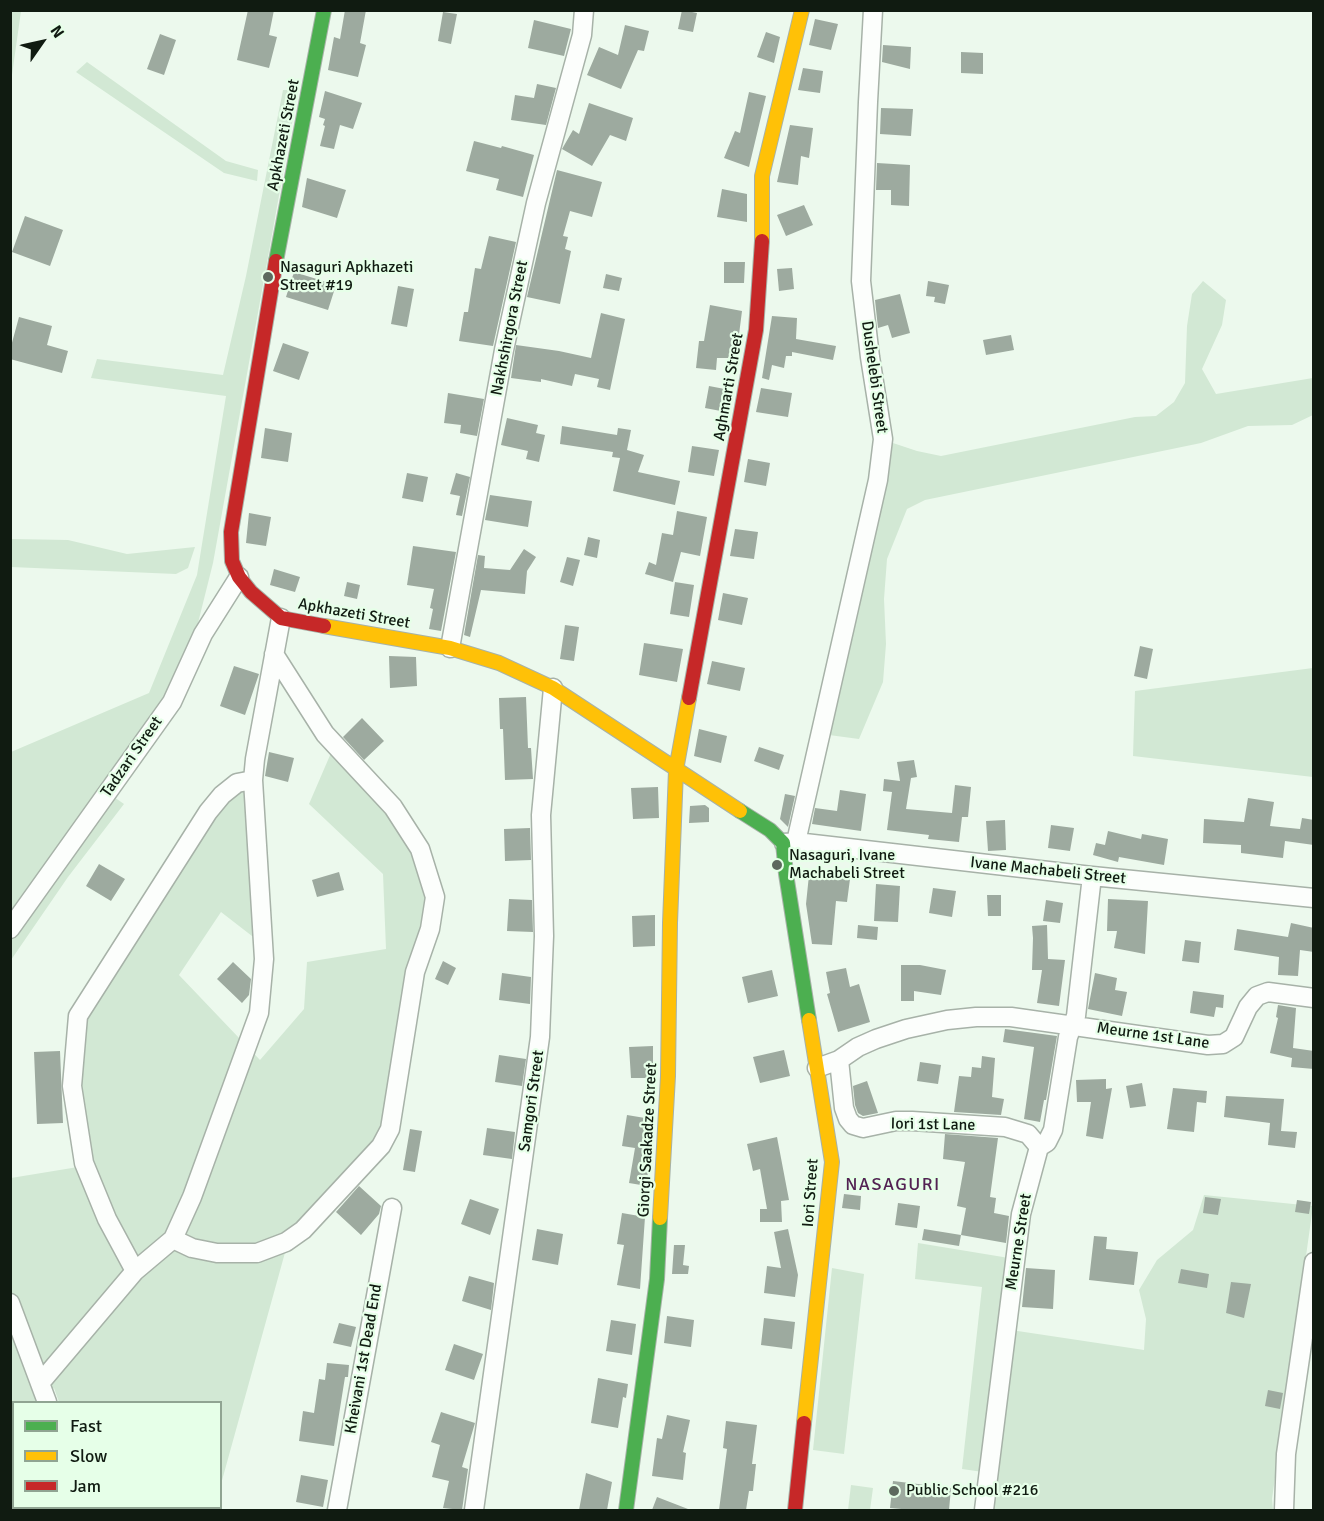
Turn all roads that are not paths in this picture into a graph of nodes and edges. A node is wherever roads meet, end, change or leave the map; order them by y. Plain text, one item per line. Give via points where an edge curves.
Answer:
1 (324, 10) edge
2 (584, 10) edge
3 (802, 10) edge
4 (873, 10) edge
5 (239, 578) junction
6 (281, 618) junction
7 (450, 648) junction
8 (274, 654) junction
9 (553, 688) junction
10 (676, 770) junction
11 (253, 780) junction
12 (790, 842) junction
13 (1092, 876) junction
14 (1314, 898) edge
15 (10, 929) edge
16 (1314, 998) edge
17 (1073, 1025) junction
18 (840, 1060) junction
19 (817, 1068) junction
20 (1039, 1147) junction
21 (392, 1208) dead end
22 (173, 1239) junction
23 (1314, 1262) edge
24 (135, 1271) junction
25 (10, 1303) edge
26 (41, 1382) junction
27 (47, 1401) edge
28 (337, 1510) edge
29 (474, 1510) edge
30 (626, 1510) edge
31 (795, 1510) edge
32 (984, 1510) edge
33 (1284, 1510) edge

1 - 5 street, Apkhazeti Street via 268,305 231,532 232,561
2 - 7 street, Nakhshirgora Street via 582,35 536,202 504,350
3 - 10 street, Aghmarti Street via 762,176 756,330
4 - 12 street, Dushelebi Street via 861,280 884,439 878,480
5 - 6 street, Apkhazeti Street
5 - 15 street, Tadzari Street via 203,634 172,702
6 - 7 street, Apkhazeti Street
6 - 8 street
7 - 9 street, Apkhazeti Street via 499,663
8 - 11 street
8 - 22 street via 325,734 393,807 415,841 435,897 434,907 415,972 390,1129 381,1146 303,1230 286,1242 257,1253 217,1253
9 - 10 street, Apkhazeti Street
9 - 29 street, Samgori Street via 541,815 544,936 540,1037
10 - 12 street, Apkhazeti Street
10 - 30 street, Giorgi Saakadze Street via 668,1076 657,1279
11 - 22 street via 264,959 259,1013
11 - 24 street via 237,783 208,812 78,1016 72,1086 84,1163 107,1219
12 - 13 street, Ivane Machabeli Street
12 - 19 street, Iori Street via 786,874
13 - 14 street, Ivane Machabeli Street
13 - 17 street, Meurne Street
16 - 17 street, Meurne 1st Lane via 1268,992 1257,996 1234,1036 1223,1044
17 - 18 street via 1011,1017 947,1020 876,1039
17 - 20 street, Meurne Street via 1053,1130
18 - 19 street
18 - 20 street, Iori 1st Lane via 844,1108 853,1125 863,1128 912,1121 1005,1127 1028,1134
19 - 31 street, Iori Street via 832,1162
20 - 32 street, Meurne Street via 1021,1214
21 - 28 street, Kheivani 1st Dead End
22 - 24 street
23 - 33 street via 1286,1454
24 - 26 street
25 - 26 street
26 - 27 street

